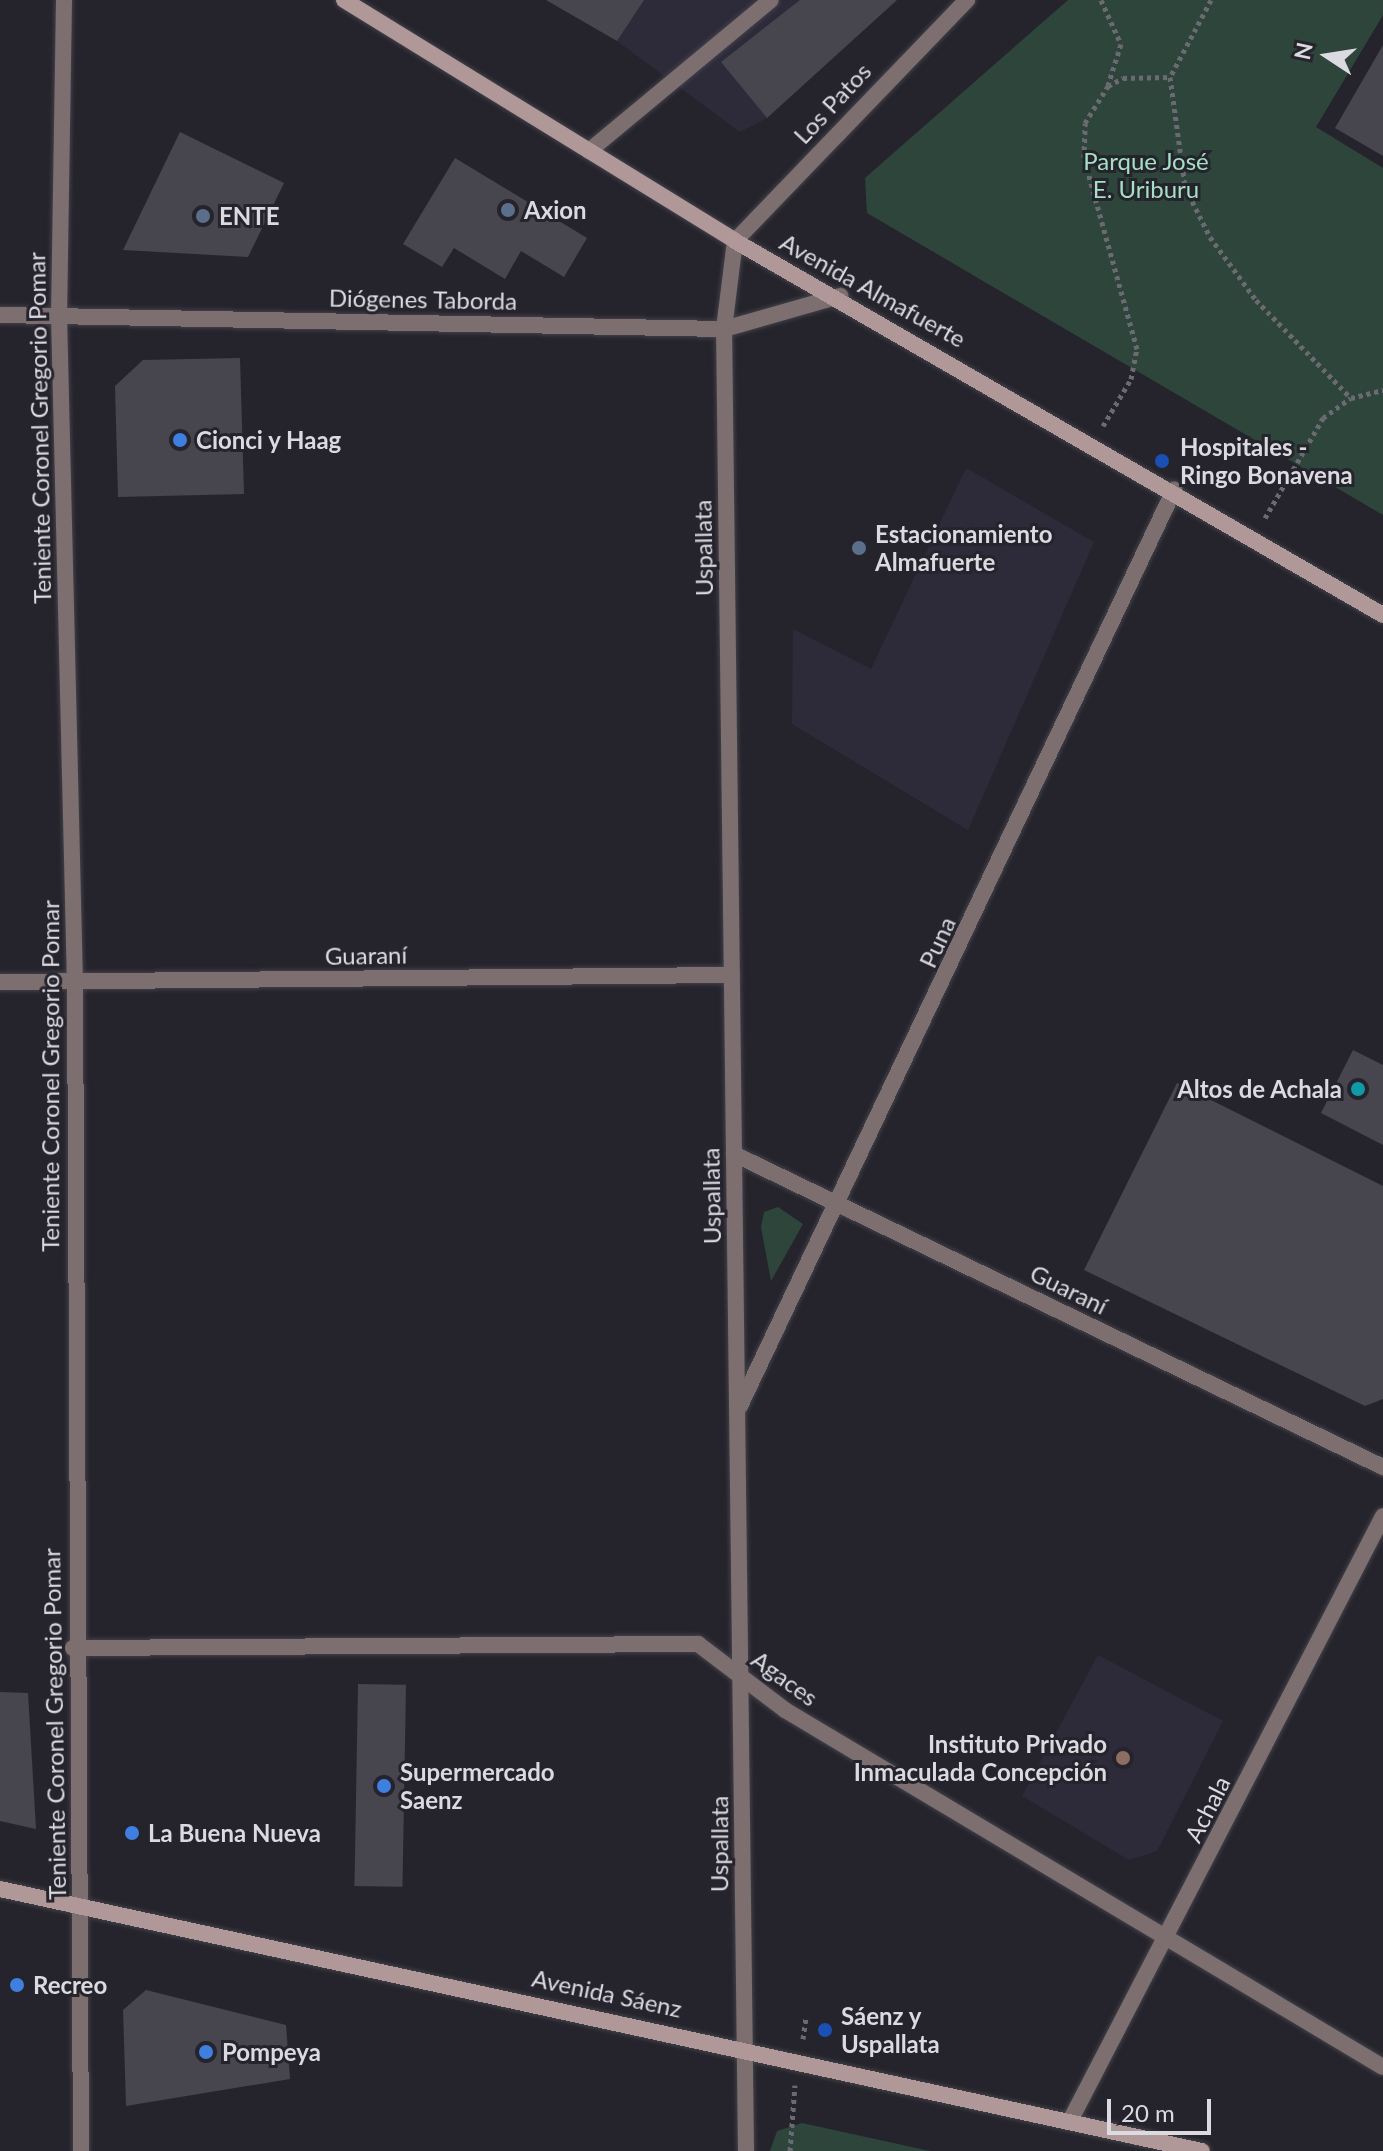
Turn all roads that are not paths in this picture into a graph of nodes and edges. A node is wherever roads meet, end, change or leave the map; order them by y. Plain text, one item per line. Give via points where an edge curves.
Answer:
1 (64, 0) edge
2 (344, 0) edge
3 (771, 0) edge
4 (967, 0) edge
5 (589, 151) junction
6 (735, 241) junction
7 (840, 296) junction
8 (0, 315) edge
9 (59, 315) junction
10 (724, 329) junction
11 (1174, 490) junction
12 (1383, 615) edge
13 (732, 975) junction
14 (0, 982) edge
15 (75, 983) junction
16 (734, 1154) junction
17 (841, 1205) junction
18 (738, 1411) junction
19 (1383, 1467) edge
20 (1383, 1516) edge
21 (73, 1648) junction
22 (742, 1676) junction
23 (0, 1889) edge
24 (82, 1904) junction
25 (1167, 1939) junction
26 (745, 2048) junction
27 (1383, 2067) edge
28 (1070, 2121) junction
29 (81, 2151) edge
30 (746, 2151) edge
31 (1202, 2151) edge

1 - 9 street, Teniente Coronel Gregorio Pomar
2 - 5 main road, Avenida Almafuerte
3 - 5 street
4 - 6 street, Los Patos
5 - 6 main road, Avenida Almafuerte
6 - 7 main road, Avenida Almafuerte
6 - 10 street, Uspallata
7 - 10 street, Diógenes Taborda
7 - 11 main road, Avenida Almafuerte
8 - 9 street, Diógenes Taborda
9 - 10 street, Diógenes Taborda
9 - 15 street, Teniente Coronel Gregorio Pomar
10 - 13 street, Uspallata
11 - 12 main road, Avenida Almafuerte
11 - 17 street, Puna
13 - 15 street, Guaraní
13 - 16 street, Uspallata
14 - 15 street, Guaraní
15 - 21 street, Teniente Coronel Gregorio Pomar
16 - 17 street, Guaraní
16 - 18 street, Uspallata
17 - 18 street, Puna
17 - 19 street, Guaraní
18 - 22 street, Uspallata
20 - 25 street, Achala
21 - 22 street, Agaces via 698,1644
21 - 24 street, Teniente Coronel Gregorio Pomar
22 - 25 street, Agaces via 785,1710
22 - 26 street, Uspallata
23 - 24 main road, Avenida Sáenz
24 - 26 main road, Avenida Sáenz
24 - 29 street, Teniente Coronel Gregorio Pomar
25 - 27 street, Agaces
25 - 28 street, Achala
26 - 28 main road, Avenida Sáenz
26 - 30 street, Uspallata
28 - 31 main road, Avenida Sáenz

